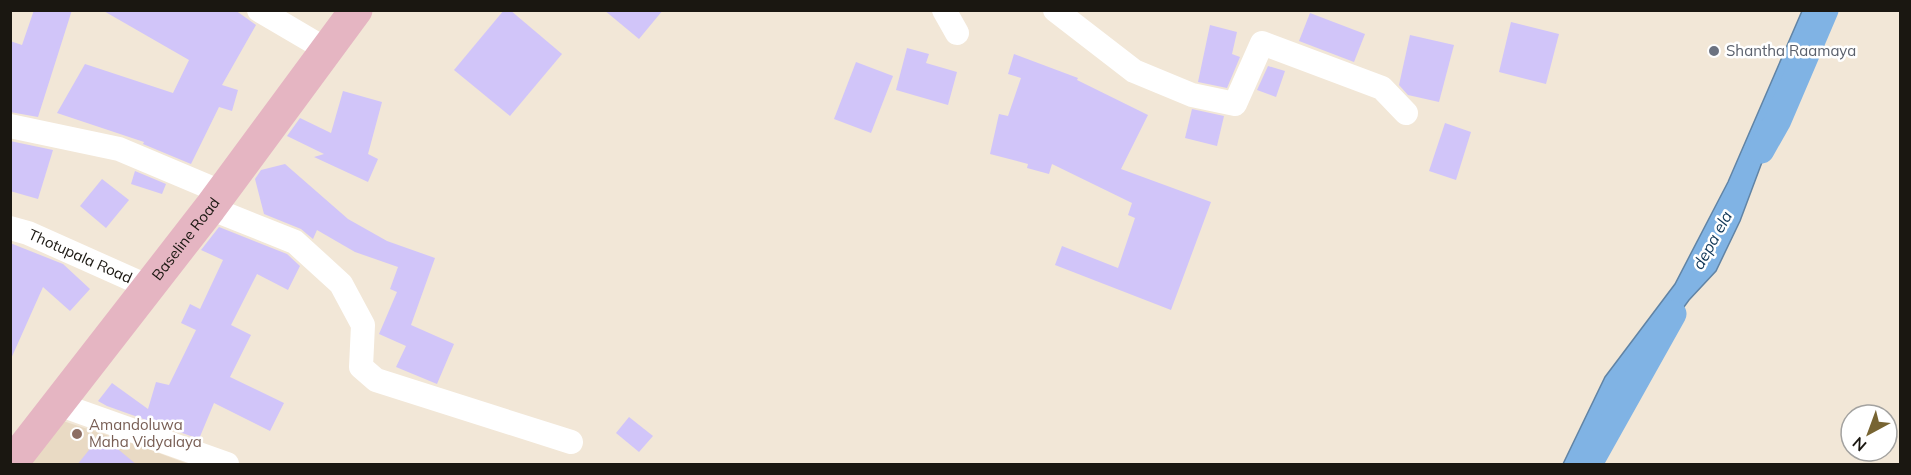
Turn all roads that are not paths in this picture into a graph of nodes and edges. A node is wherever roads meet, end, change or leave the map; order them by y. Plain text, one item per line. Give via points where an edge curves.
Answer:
1 (259, 10) edge
2 (356, 10) edge
3 (944, 10) edge
4 (1055, 10) edge
5 (957, 33) dead end
6 (327, 50) junction
7 (1406, 113) dead end
8 (10, 126) edge
9 (215, 200) junction
10 (10, 228) edge
11 (149, 287) junction
12 (58, 404) junction
13 (571, 442) dead end
14 (12, 460) edge
15 (227, 465) edge

1 - 6 street
2 - 6 main road, Baseline Road
3 - 5 street
4 - 7 street via 1134,71 1192,95 1235,104 1262,43 1382,88
6 - 9 main road, Baseline Road
8 - 9 street via 119,149
9 - 11 main road, Baseline Road
9 - 13 street via 295,242 341,284 363,325 362,367 376,380
10 - 11 street, Thotupala Road
11 - 12 main road, Baseline Road
12 - 14 main road, Baseline Road
12 - 15 street

